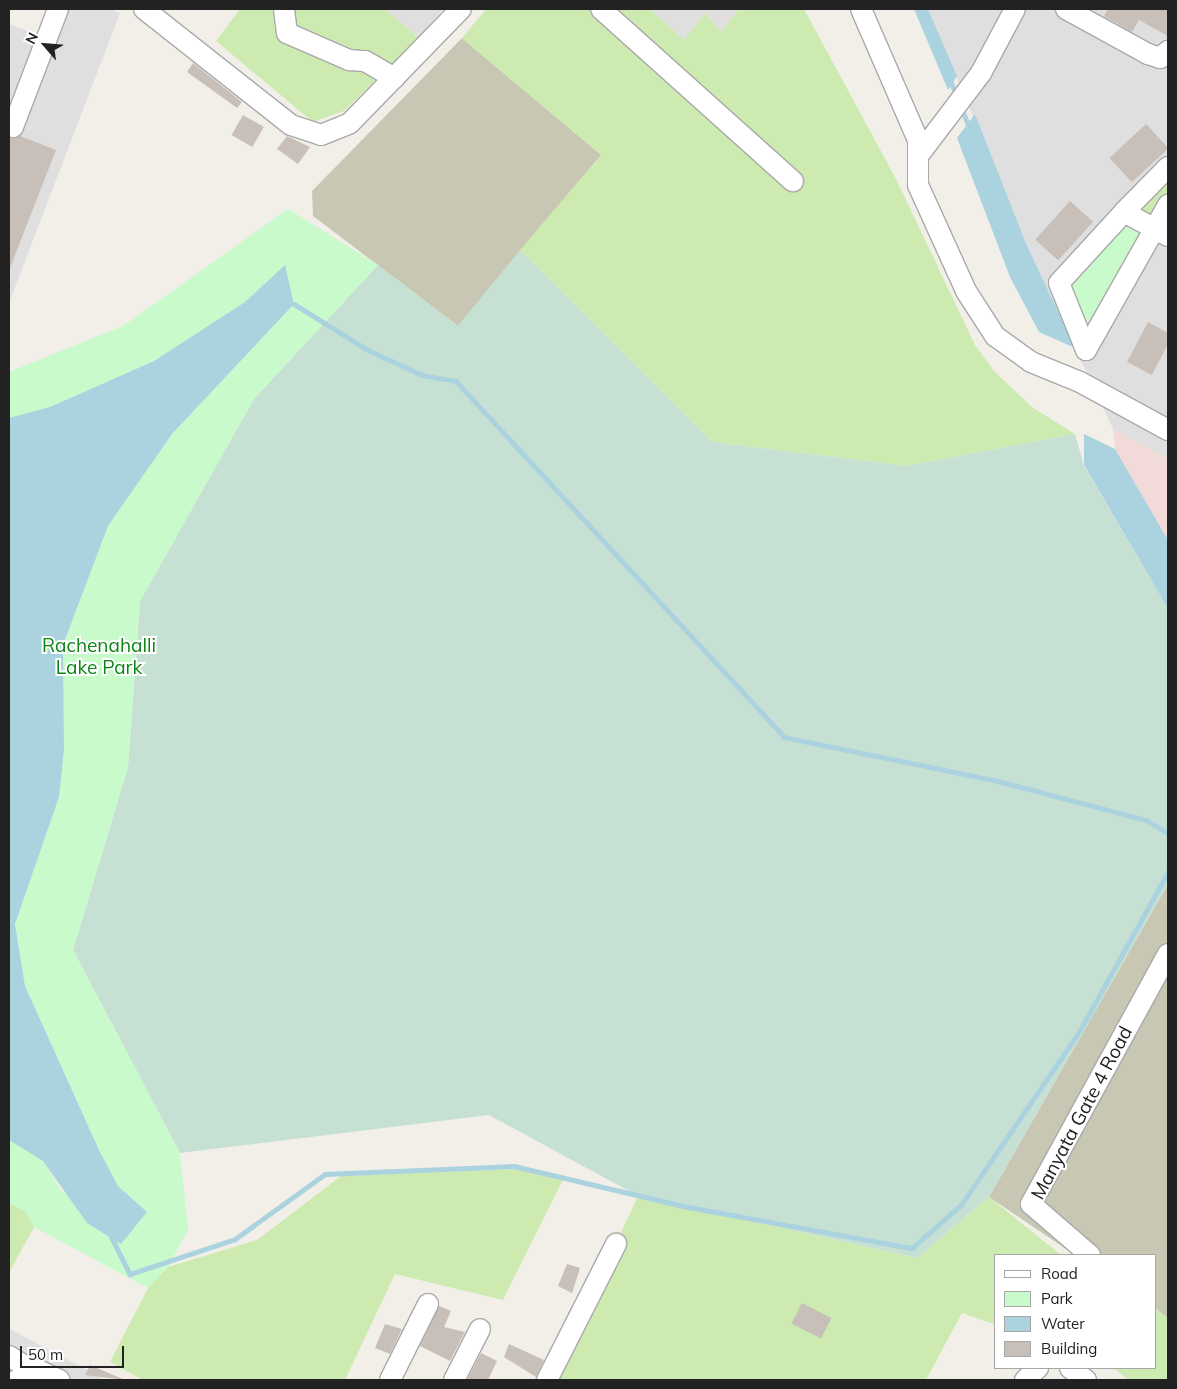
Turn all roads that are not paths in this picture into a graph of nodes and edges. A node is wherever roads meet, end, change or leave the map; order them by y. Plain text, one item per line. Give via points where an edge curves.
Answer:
1 (58, 9) edge
2 (144, 9) edge
3 (284, 9) edge
4 (461, 9) edge
5 (601, 9) edge
6 (861, 9) edge
7 (1015, 9) edge
8 (1066, 9) edge
9 (1168, 51) edge
10 (394, 78) junction
11 (13, 127) dead end
12 (918, 156) junction
13 (1168, 167) edge
14 (793, 181) dead end
15 (1168, 205) edge
16 (1124, 212) junction
17 (1161, 233) edge
18 (1168, 430) edge
19 (1168, 954) edge
20 (616, 1244) dead end
21 (1089, 1254) edge
22 (428, 1304) dead end
23 (480, 1329) dead end
24 (9, 1356) edge
25 (1037, 1369) edge
26 (1071, 1369) edge
27 (23, 1375) edge
28 (60, 1380) edge
29 (390, 1380) edge
30 (454, 1380) edge
31 (547, 1380) edge
32 (1025, 1380) edge
33 (1086, 1380) edge

1 - 11 street
2 - 10 street via 291,125 320,135 350,123
3 - 10 street via 287,33 349,60 365,61
4 - 10 street
5 - 14 street
6 - 12 street via 918,140
7 - 12 street via 981,73
8 - 9 street via 1148,54 1160,58
12 - 18 street via 918,185 976,306 995,336 1031,362 1062,373
13 - 16 street
15 - 17 street
16 - 17 street
16 - 17 street via 1059,283 1086,350
19 - 21 street, Manyata Gate 4 Road via 1031,1204
20 - 31 street
22 - 29 street
23 - 30 street
24 - 27 street
25 - 32 street
26 - 33 street
27 - 28 street

